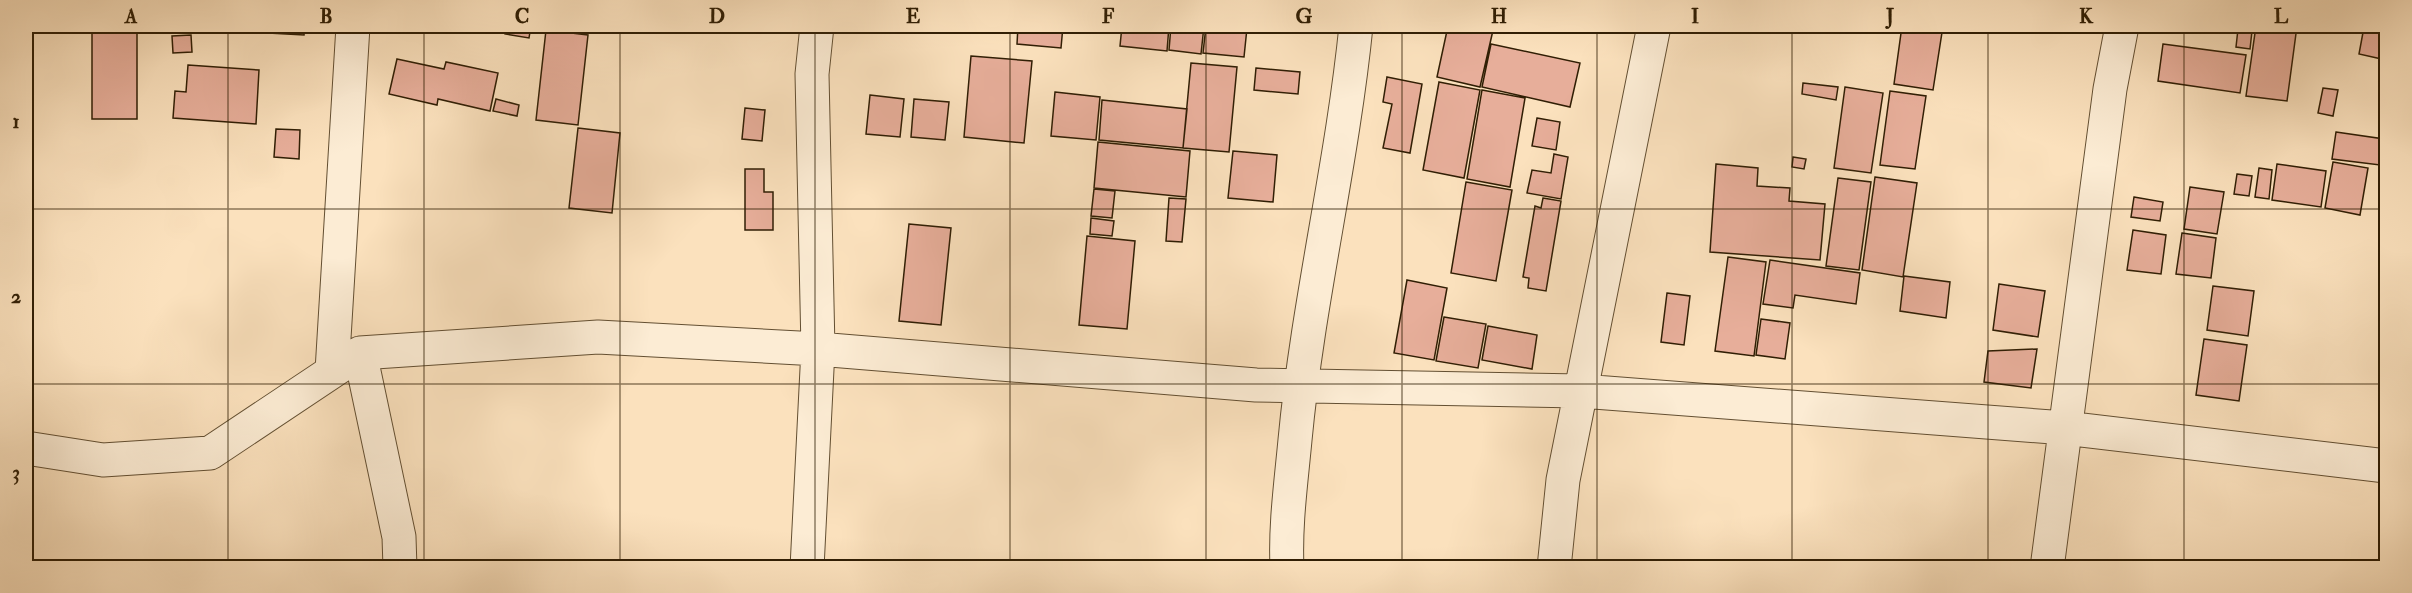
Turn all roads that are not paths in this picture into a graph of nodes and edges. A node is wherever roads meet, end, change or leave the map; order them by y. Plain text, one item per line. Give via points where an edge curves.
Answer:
1 (353, 26) edge
2 (817, 26) edge
3 (1356, 26) edge
4 (1654, 26) edge
5 (2122, 26) edge
6 (818, 349) junction
7 (360, 352) junction
8 (332, 371) junction
9 (1300, 386) junction
10 (1581, 391) junction
11 (2065, 428) junction
12 (26, 448) edge
13 (2386, 466) edge
14 (400, 567) edge
15 (807, 567) edge
16 (1287, 567) edge
17 (1554, 567) edge
18 (2047, 567) edge

1 - 8 street
2 - 6 street via 812,74
3 - 9 street via 1350,89
4 - 10 street
5 - 11 street
6 - 7 street via 598,337
6 - 9 street
6 - 15 street
7 - 8 street
7 - 14 street via 399,537
8 - 12 street via 210,453 103,460
9 - 10 street
9 - 16 street via 1286,535
10 - 11 street
10 - 17 street via 1563,480
11 - 13 street
11 - 18 street

